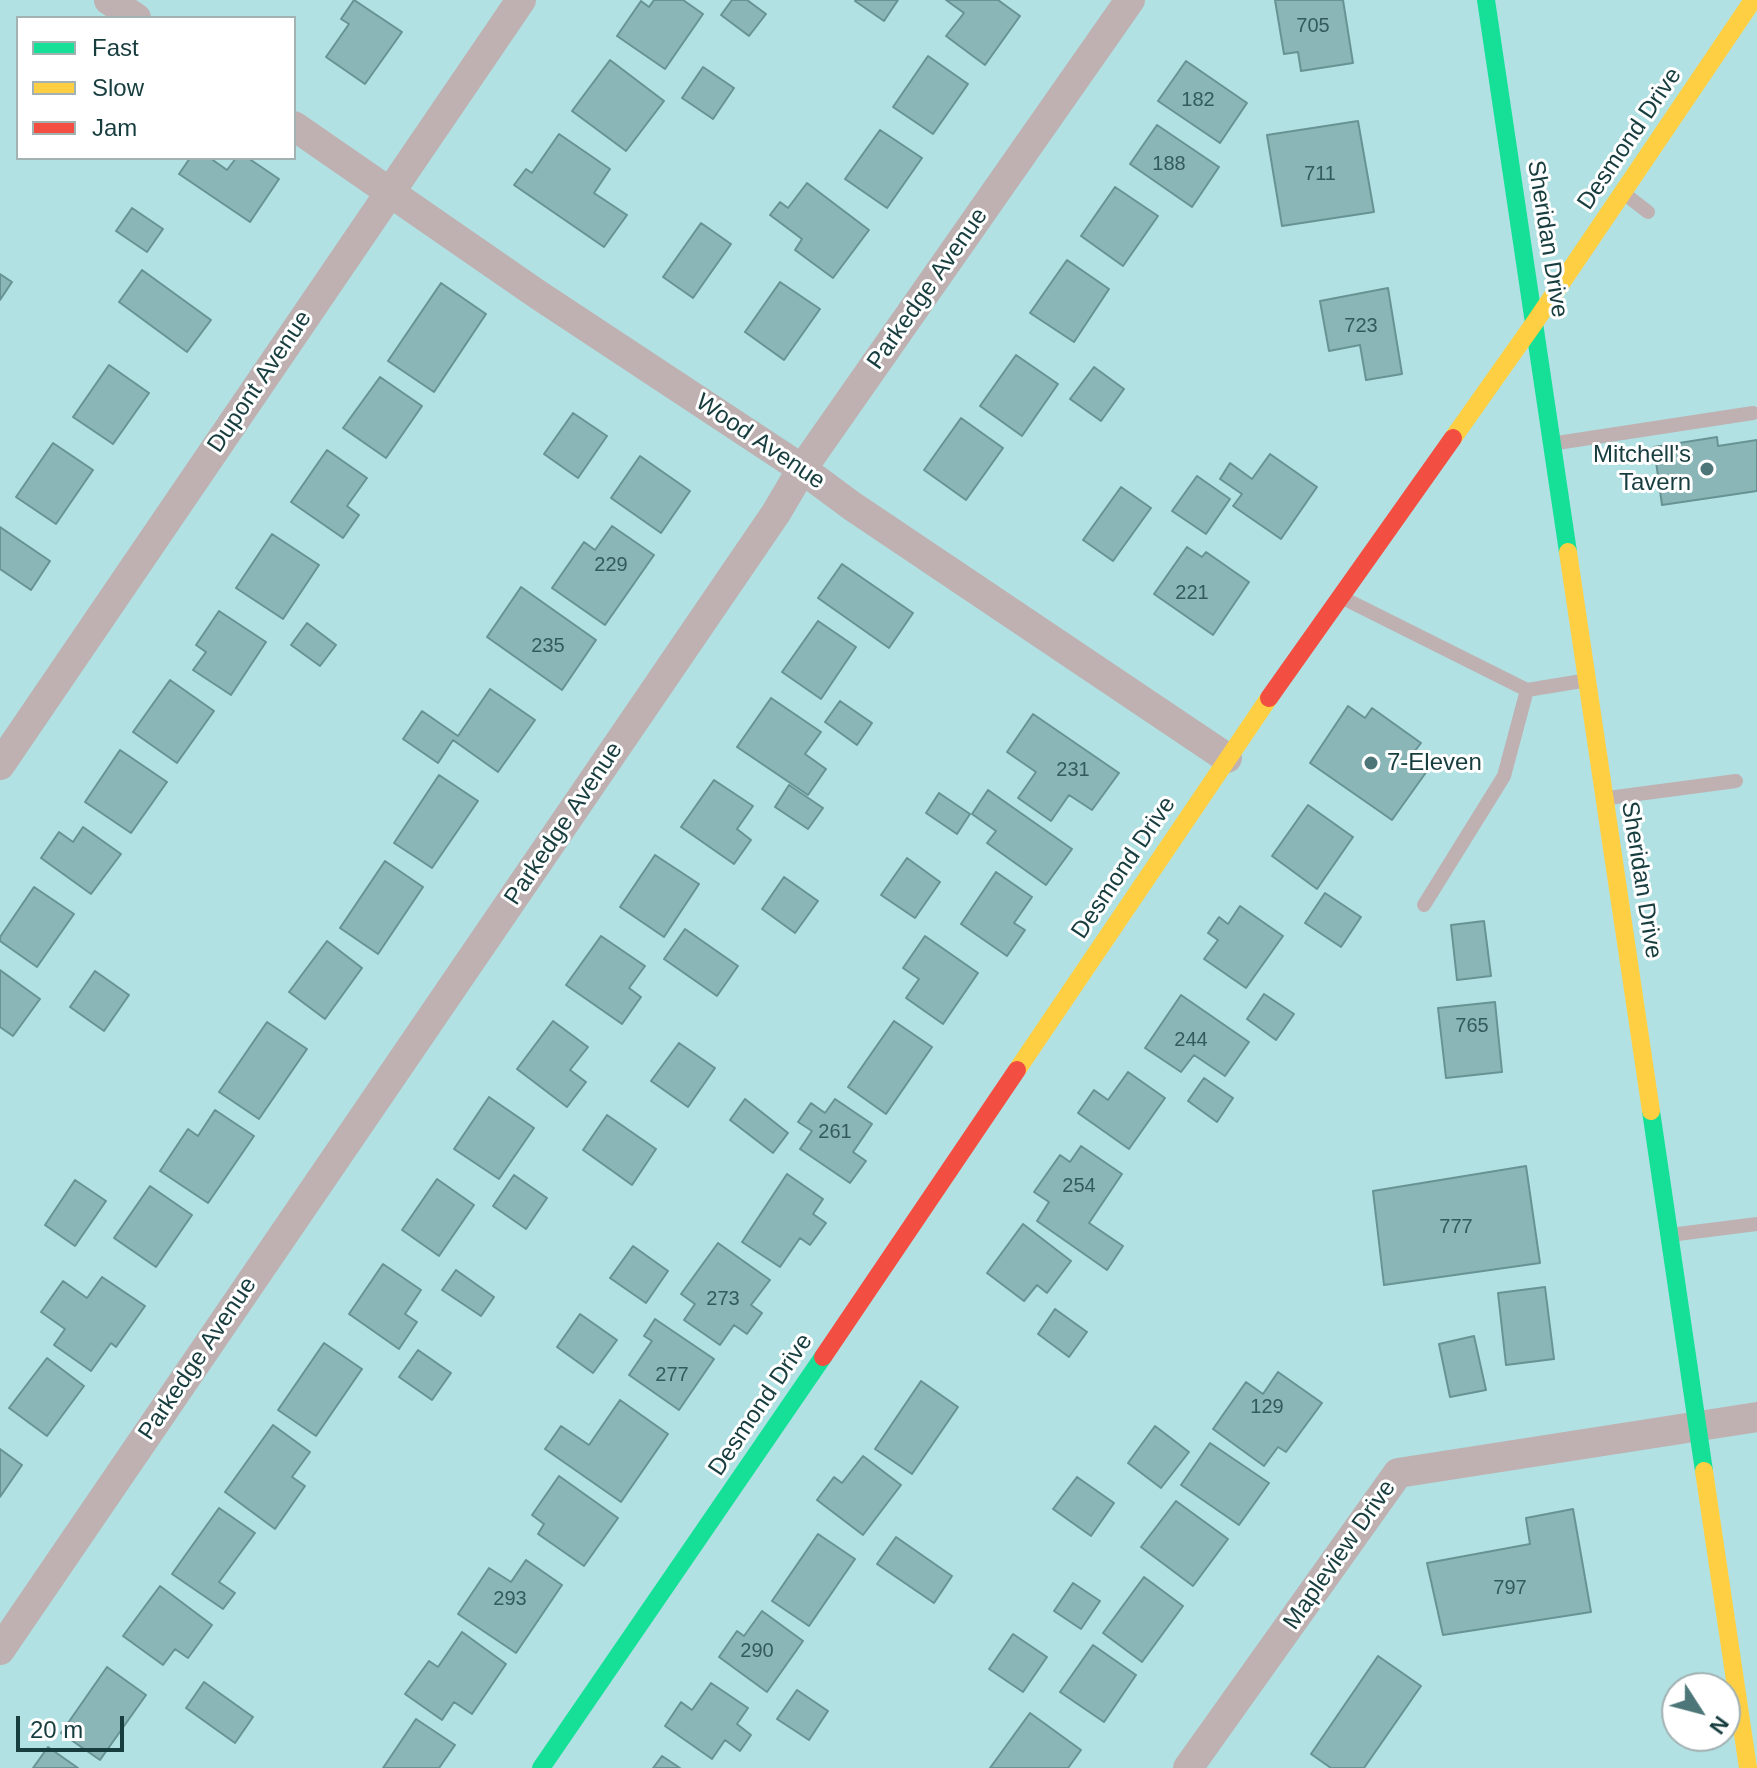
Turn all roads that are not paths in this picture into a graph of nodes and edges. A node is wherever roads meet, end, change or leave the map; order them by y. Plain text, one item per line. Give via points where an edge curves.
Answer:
1 (109, 0) edge
2 (521, 0) edge
3 (1130, 0) edge
4 (1486, 0) edge
5 (1753, 0) edge
6 (133, 16) edge
7 (296, 127) edge
8 (390, 192) junction
9 (1622, 193) junction
10 (1648, 212) dead end
11 (1535, 322) junction
12 (1753, 413) dead end
13 (1553, 444) junction
14 (802, 469) junction
15 (1341, 597) junction
16 (1587, 681) junction
17 (1527, 690) junction
18 (1227, 758) junction
19 (0, 765) edge
20 (1736, 781) dead end
21 (1604, 799) junction
22 (1424, 905) dead end
23 (1757, 1224) edge
24 (1670, 1235) junction
25 (1757, 1417) edge
26 (1698, 1425) junction
27 (0, 1650) edge
28 (1751, 1763) edge
29 (541, 1768) edge
30 (1188, 1768) edge

1 - 6 street
2 - 8 street, Dupont Avenue
3 - 14 street, Parkedge Avenue
4 - 11 street, Sheridan Drive
5 - 9 street, Desmond Drive
7 - 8 street, Wood Avenue
8 - 14 street, Wood Avenue
8 - 19 street, Dupont Avenue
9 - 10 lane
9 - 11 street, Desmond Drive
11 - 13 street, Sheridan Drive
11 - 15 street, Desmond Drive
12 - 13 lane
13 - 16 street, Sheridan Drive
14 - 18 street, Wood Avenue
14 - 27 street, Parkedge Avenue
15 - 17 lane
15 - 18 street, Desmond Drive
16 - 17 lane
16 - 21 street, Sheridan Drive
17 - 22 lane via 1504,776
18 - 29 street, Desmond Drive
20 - 21 lane
21 - 24 street, Sheridan Drive
23 - 24 lane
24 - 26 street, Sheridan Drive
25 - 26 street, Mapleview Drive
26 - 28 street, Sheridan Drive
26 - 30 street, Mapleview Drive via 1398,1473

